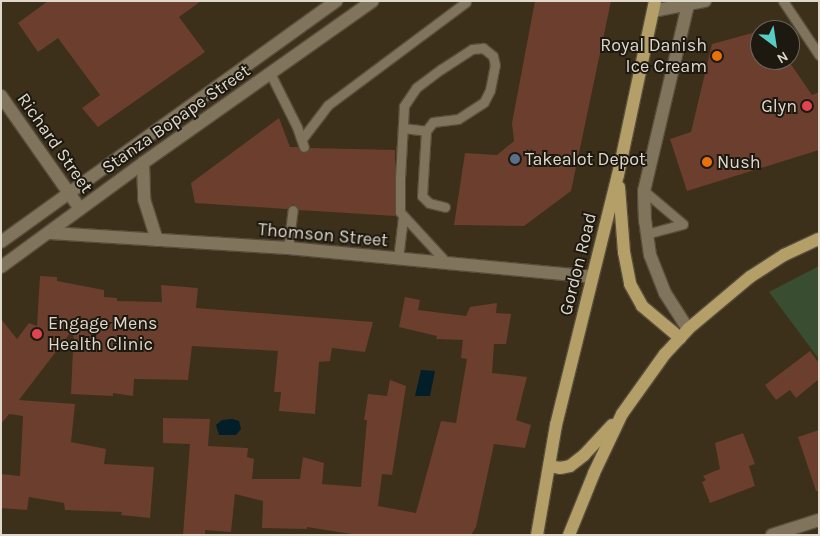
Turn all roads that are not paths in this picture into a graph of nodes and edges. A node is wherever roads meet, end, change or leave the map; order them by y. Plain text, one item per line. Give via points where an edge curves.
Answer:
1 (337, 1) edge
2 (373, 1) edge
3 (705, 1) edge
4 (784, 1) edge
5 (466, 2) edge
6 (688, 4) edge
7 (654, 6) edge
8 (819, 55) edge
9 (270, 73) junction
10 (1, 96) edge
11 (403, 128) junction
12 (426, 130) junction
13 (143, 163) junction
14 (618, 175) junction
15 (644, 191) junction
16 (68, 192) junction
17 (445, 207) dead end
18 (80, 209) junction
19 (293, 210) dead end
20 (403, 217) junction
21 (50, 232) junction
22 (646, 234) junction
23 (819, 239) edge
24 (157, 240) junction
25 (1, 242) edge
26 (288, 248) junction
27 (398, 259) junction
28 (448, 264) junction
29 (1, 267) edge
30 (592, 277) junction
31 (684, 333) junction
32 (622, 414) junction
33 (549, 466) junction
34 (819, 520) edge
35 (537, 535) edge
36 (570, 535) edge
37 (772, 535) edge

1 - 16 street, Stanza Bopape Street
2 - 9 street, Stanza Bopape Street
3 - 6 street
4 - 8 lane
5 - 9 lane via 328,105 303,143
6 - 7 street
6 - 15 street
7 - 14 main road, Gordon Road
9 - 13 street, Stanza Bopape Street
10 - 16 street, Richard Street
11 - 12 lane
11 - 12 lane via 405,104 416,88 472,49 483,48 490,52 495,65 484,102 458,119 433,122
11 - 20 lane via 399,207
12 - 17 lane via 422,196 429,203
13 - 18 street, Stanza Bopape Street
13 - 24 street via 144,199
14 - 30 main road, Gordon Road
14 - 31 main road via 630,284 642,306
15 - 22 street
15 - 22 lane via 683,224
16 - 18 street, Richard Street
16 - 25 street, Stanza Bopape Street
18 - 21 street, Stanza Bopape Street
19 - 26 lane
20 - 27 lane
20 - 28 lane
21 - 24 street, Thomson Street
21 - 29 street, Stanza Bopape Street
22 - 31 street via 658,277
23 - 31 main road via 784,255 750,277
24 - 26 street, Thomson Street
26 - 27 street, Thomson Street
27 - 28 street, Thomson Street
28 - 30 street, Thomson Street
30 - 33 main road, Gordon Road
31 - 32 main road
32 - 33 main road via 577,462 566,468
32 - 36 main road
33 - 35 main road, Gordon Road
34 - 37 street

